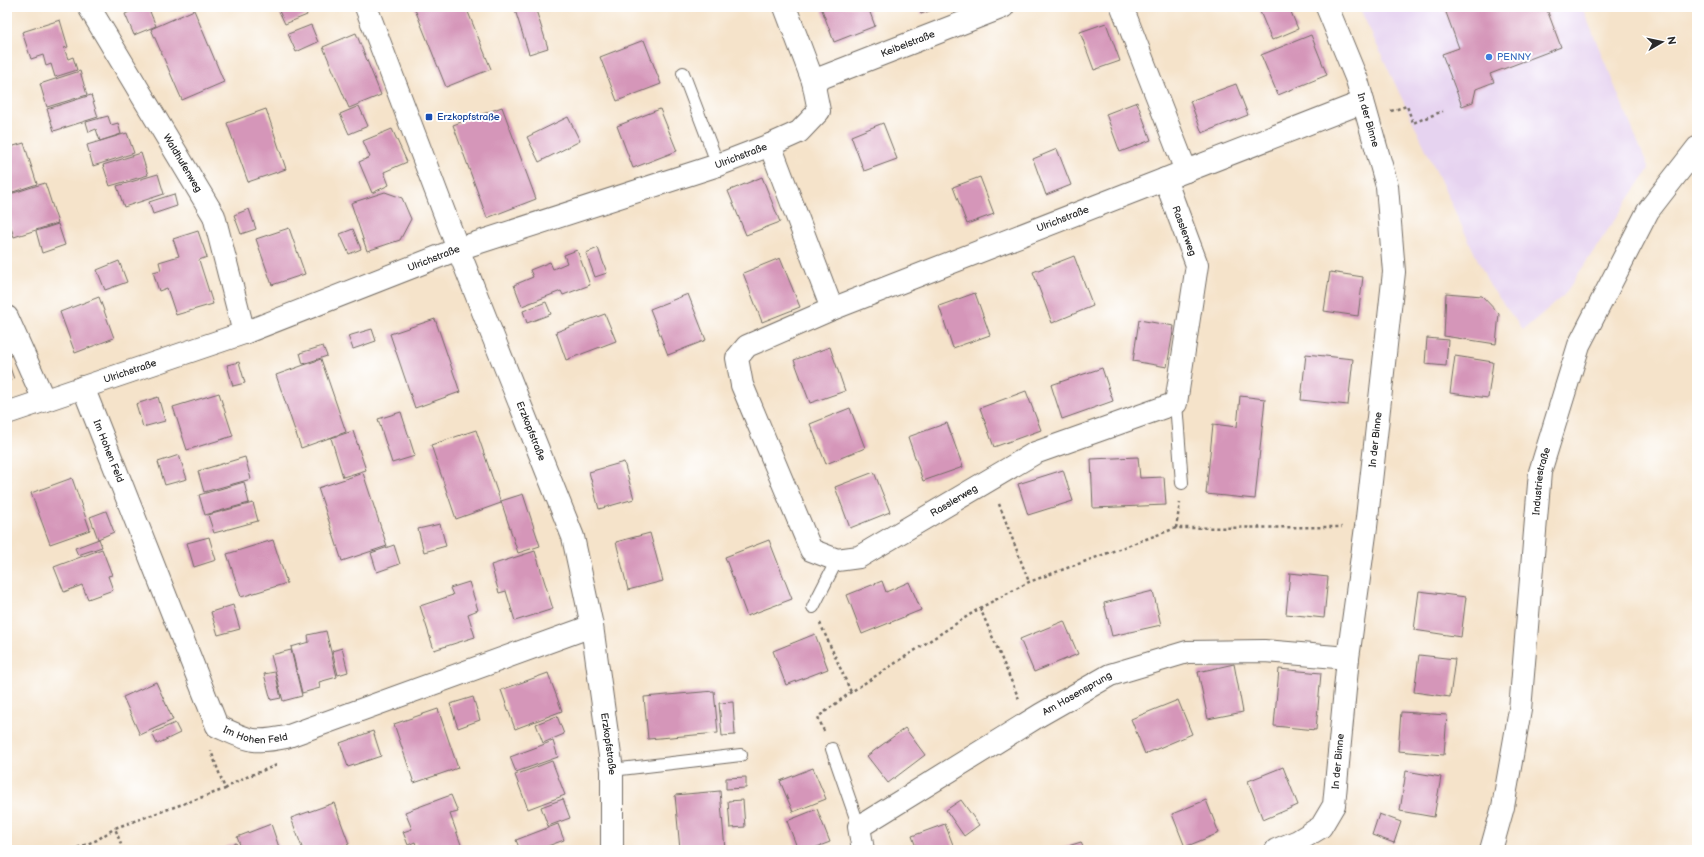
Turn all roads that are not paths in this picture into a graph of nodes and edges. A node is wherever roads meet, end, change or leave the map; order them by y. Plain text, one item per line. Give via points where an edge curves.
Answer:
1 (89, 7) edge
2 (366, 7) edge
3 (785, 7) edge
4 (1003, 7) edge
5 (1122, 7) edge
6 (1327, 7) edge
7 (683, 73) dead end
8 (813, 80) junction
9 (1365, 110) junction
10 (770, 144) junction
11 (1697, 148) edge
12 (718, 165) junction
13 (1186, 171) junction
14 (1165, 179) junction
15 (458, 250) junction
16 (832, 309) junction
17 (7, 317) edge
18 (244, 334) junction
19 (82, 387) junction
20 (44, 400) junction
21 (1176, 404) junction
22 (7, 413) edge
23 (1182, 483) road end
24 (837, 560) junction
25 (813, 607) road end
26 (592, 626) junction
27 (1348, 658) junction
28 (832, 749) dead end
29 (741, 755) dead end
30 (612, 770) junction
31 (859, 827) junction
32 (612, 850) edge
33 (863, 850) edge
34 (1276, 850) edge
35 (1491, 850) edge

1 - 18 street, Waldhufenweg via 214,216
2 - 15 street, Erzkopfstraße
3 - 8 street
4 - 8 street, Keibelstraße
5 - 13 street
6 - 9 street, In der Binne via 1357,80
7 - 12 lane
8 - 10 street via 818,111 799,132
9 - 13 street, Ulrichstraße
9 - 27 street, In der Binne via 1387,186 1394,272 1366,527
10 - 12 street, Ulrichstraße
10 - 16 street, Ulrichstraße
11 - 35 street, Industriestraße via 1648,211 1579,345 1540,472 1520,710 1503,807
12 - 15 street, Ulrichstraße
13 - 14 street, Ulrichstraße
14 - 16 street, Ulrichstraße
14 - 21 street, Rasslerweg via 1197,265
15 - 18 street, Ulrichstraße
15 - 26 street, Erzkopfstraße via 573,537
16 - 24 street, Rasslerweg via 747,346 737,358 742,385 810,550
17 - 20 street
18 - 19 street, Ulrichstraße
19 - 20 street, Ulrichstraße
19 - 26 street, Im Hohen Feld via 217,726 248,740 265,741 286,737
20 - 22 street, Ulrichstraße
21 - 23 lane
21 - 24 street, Rasslerweg via 1035,453 858,557
24 - 25 lane
26 - 30 street, Erzkopfstraße
27 - 31 street, Am Hasensprung via 1264,651 1187,652 1110,675
27 - 34 street, In der Binne via 1334,805 1321,827
28 - 31 lane
29 - 30 lane
30 - 32 street, Erzkopfstraße
31 - 33 street

